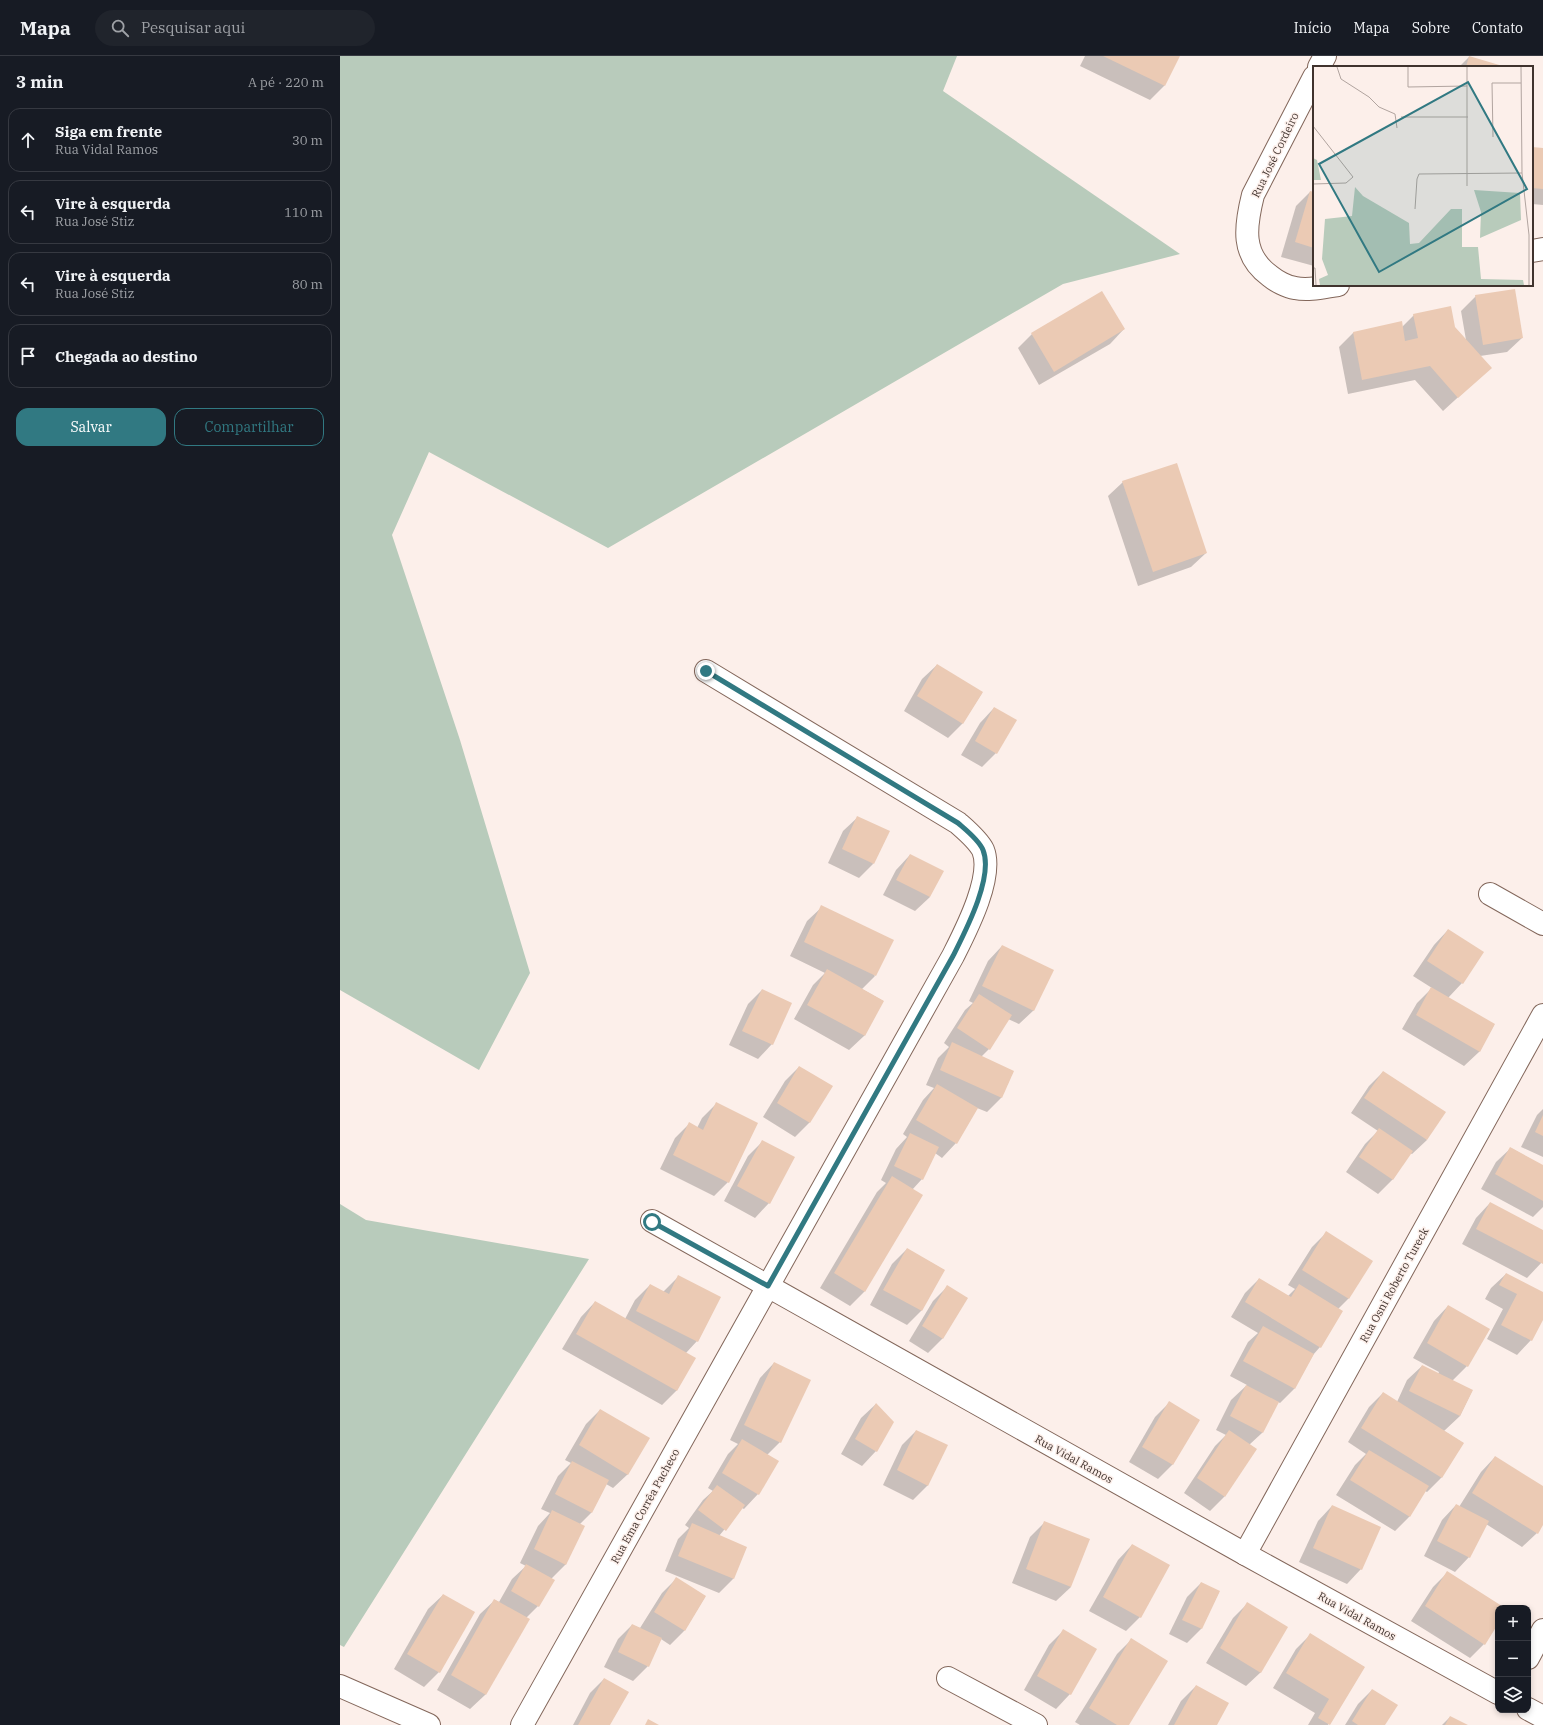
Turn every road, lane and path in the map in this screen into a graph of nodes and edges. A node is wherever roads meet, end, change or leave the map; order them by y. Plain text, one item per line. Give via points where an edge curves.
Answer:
1 (1325, 56) edge
2 (1320, 66) edge
3 (1313, 79) edge
4 (1543, 249) edge
5 (1533, 251) edge
6 (1332, 286) edge
7 (706, 671) dead end
8 (1490, 894) dead end
9 (1543, 924) edge
10 (1543, 1015) edge
11 (652, 1222) dead end
12 (768, 1286) junction
13 (1245, 1554) junction
14 (1543, 1630) edge
15 (1531, 1652) edge
16 (948, 1678) dead end
17 (340, 1686) edge
18 (1495, 1691) edge
19 (1531, 1712) edge
20 (1543, 1718) edge
21 (429, 1725) edge
22 (522, 1725) edge
23 (1036, 1725) edge

1 - 2 street
3 - 6 street, Rua José Cordeiro via 1253,195 1247,237 1251,256 1260,269 1275,280 1294,288 1316,289
4 - 5 street
7 - 12 street, Rua Ema Corrêa Pacheco via 958,823 983,850 986,869 970,921 953,956
8 - 9 street
10 - 13 street, Rua Osni Roberto Tureck
11 - 12 street, Rua Vidal Ramos
12 - 13 street, Rua Vidal Ramos
12 - 22 street, Rua Ema Corrêa Pacheco
13 - 18 street, Rua Vidal Ramos
14 - 15 street
16 - 23 street
17 - 21 street
19 - 20 street

